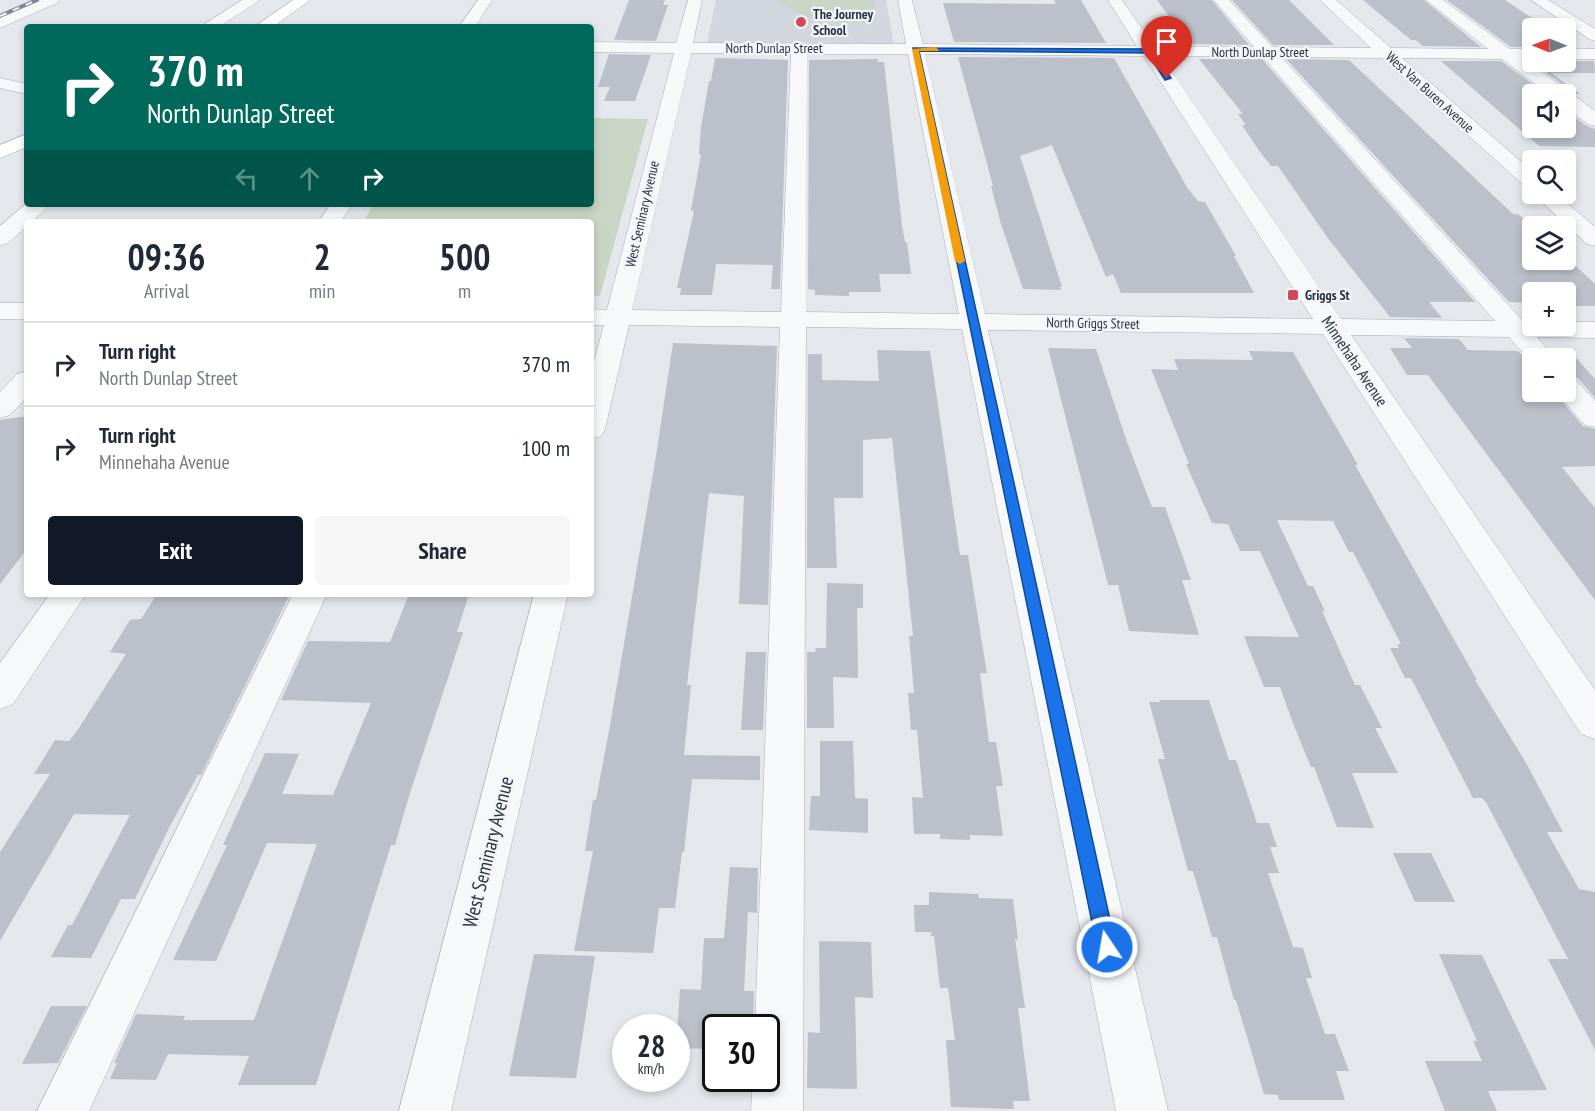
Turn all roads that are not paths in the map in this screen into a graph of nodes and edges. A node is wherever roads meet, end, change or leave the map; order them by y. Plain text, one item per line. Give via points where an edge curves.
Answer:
1 (52, 0) edge
2 (253, 0) edge
3 (303, 0) edge
4 (485, 0) edge
5 (694, 0) edge
6 (905, 0) edge
7 (1115, 0) edge
8 (1221, 0) edge
9 (1327, 0) edge
10 (1433, 0) edge
11 (1538, 0) edge
12 (0, 23) edge
13 (213, 24) edge
14 (267, 24) edge
15 (469, 24) edge
16 (1023, 34) dead end
17 (1595, 36) edge
18 (594, 47) edge
19 (800, 47) junction
20 (684, 48) junction
21 (916, 49) junction
22 (1029, 50) junction
23 (1150, 51) junction
24 (1268, 52) junction
25 (1387, 53) junction
26 (1505, 54) junction
27 (1522, 54) edge
28 (1576, 54) edge
29 (1595, 54) edge
30 (0, 83) edge
31 (1546, 84) edge
32 (24, 88) edge
33 (1576, 106) edge
34 (1595, 120) edge
35 (24, 141) edge
36 (0, 152) edge
37 (1522, 173) edge
38 (1555, 204) edge
39 (36, 207) edge
40 (0, 238) edge
41 (1595, 239) edge
42 (0, 311) edge
43 (24, 311) edge
44 (594, 317) edge
45 (618, 317) junction
46 (795, 319) junction
47 (972, 321) junction
48 (1332, 327) junction
49 (1515, 329) junction
50 (1595, 330) edge
51 (1533, 348) edge
52 (24, 383) edge
53 (1576, 397) edge
54 (0, 409) edge
55 (594, 417) edge
56 (1595, 418) edge
57 (67, 597) edge
58 (309, 597) edge
59 (550, 597) edge
60 (0, 693) edge
61 (1595, 722) edge
62 (63, 1111) edge
63 (425, 1111) edge
64 (777, 1111) edge
65 (1142, 1111) edge

1 - 12 street
2 - 13 street
3 - 14 main road
4 - 15 street
5 - 20 street, West Seminary Avenue
6 - 21 street
7 - 23 street, Minnehaha Avenue
8 - 24 street
9 - 25 street, West Van Buren Avenue
10 - 26 street
11 - 17 street
16 - 22 street
18 - 20 street, North Dunlap Street
19 - 20 street, North Dunlap Street
19 - 21 street, North Dunlap Street
19 - 46 street
20 - 45 street, West Seminary Avenue
21 - 22 street, North Dunlap Street
21 - 47 street
22 - 23 street, North Dunlap Street
23 - 24 street, North Dunlap Street
23 - 48 street, Minnehaha Avenue
24 - 25 street, North Dunlap Street
24 - 49 street
25 - 26 street, North Dunlap Street
25 - 37 street, West Van Buren Avenue
26 - 27 street, North Dunlap Street
26 - 31 street
28 - 29 street
30 - 32 street
33 - 34 street
35 - 36 main road
38 - 41 street
39 - 40 street
42 - 43 street
44 - 45 street, North Griggs Street
45 - 46 street, North Griggs Street
45 - 55 street, West Seminary Avenue
46 - 47 street, North Griggs Street
46 - 64 street
47 - 48 street, North Griggs Street
47 - 65 street
48 - 49 street, North Griggs Street
48 - 61 street, Minnehaha Avenue
49 - 50 street, North Griggs Street
49 - 51 street
52 - 54 street
53 - 56 street
57 - 60 street
58 - 62 street
59 - 63 street, West Seminary Avenue

